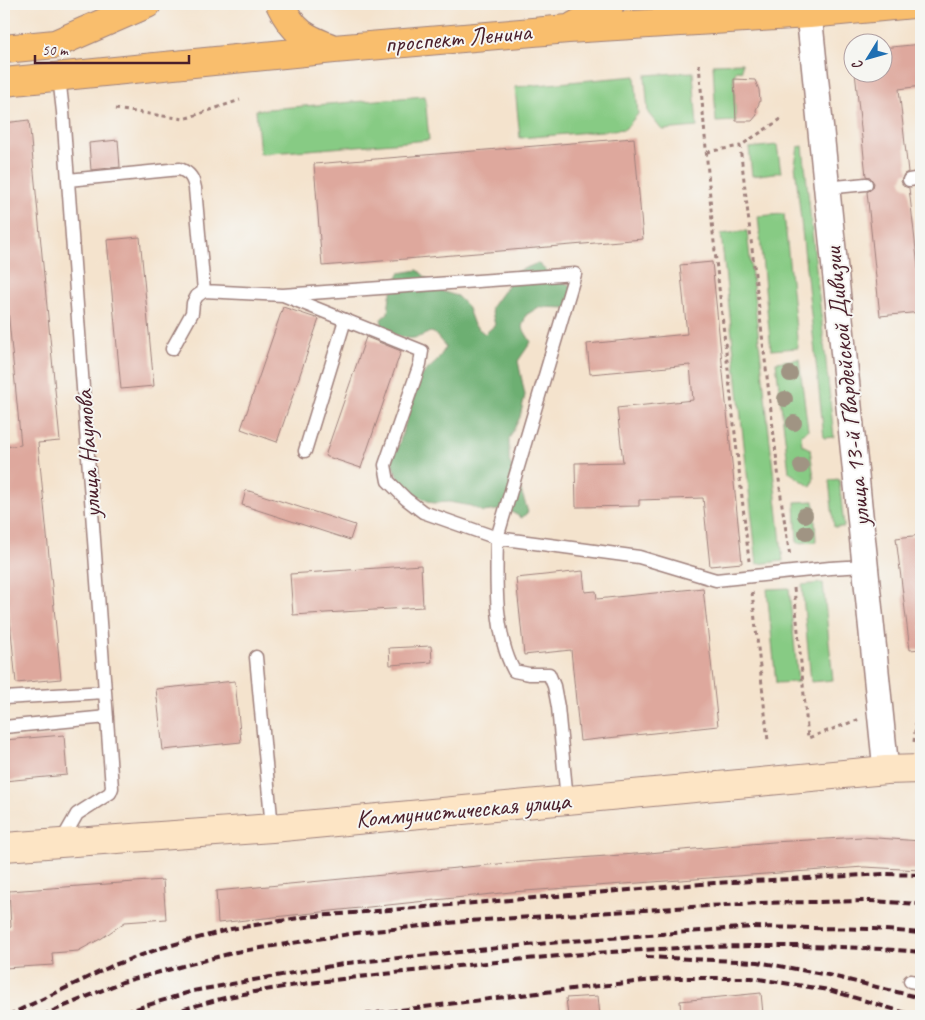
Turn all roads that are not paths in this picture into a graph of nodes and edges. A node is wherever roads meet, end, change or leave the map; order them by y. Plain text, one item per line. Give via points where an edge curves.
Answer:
1 (147, 4) edge
2 (280, 4) edge
3 (610, 4) edge
4 (913, 4) edge
5 (808, 9) edge
6 (568, 28) junction
7 (54, 44) junction
8 (4, 49) edge
9 (334, 49) junction
10 (59, 77) junction
11 (4, 82) edge
12 (68, 180) junction
13 (866, 184) dead end
14 (826, 188) junction
15 (204, 291) junction
16 (282, 295) junction
17 (345, 320) junction
18 (172, 349) dead end
19 (305, 451) dead end
20 (496, 538) junction
21 (865, 566) junction
22 (256, 657) dead end
23 (105, 692) junction
24 (4, 698) edge
25 (107, 717) junction
26 (4, 727) edge
27 (921, 769) edge
28 (886, 770) junction
29 (567, 800) junction
30 (272, 828) junction
31 (61, 842) junction
32 (4, 847) edge

1 - 7 main road
2 - 9 main road via 292,26 309,40
3 - 6 main road
4 - 5 main road, проспект Ленина
5 - 6 main road, проспект Ленина
5 - 14 street, улица 13-й Гвардейской Дивизии
6 - 9 main road, проспект Ленина
7 - 8 main road
7 - 10 main road, улица Наумова
9 - 10 main road, проспект Ленина
10 - 11 main road, проспект Ленина
10 - 12 lane, улица Наумова
12 - 15 lane via 186,171 195,188
12 - 23 lane, улица Наумова
13 - 14 lane
14 - 21 street, улица 13-й Гвардейской Дивизии
15 - 16 lane
15 - 18 lane via 197,296 192,313
16 - 17 lane
16 - 20 lane via 575,274
17 - 19 lane
17 - 20 lane via 422,351 385,465 388,481 423,512
20 - 21 lane via 639,557 716,580
20 - 29 lane via 496,595 506,657 514,671 548,674 554,686
21 - 28 street, улица 13-й Гвардейской Дивизии
22 - 30 lane
23 - 24 lane
23 - 25 lane, улица Наумова
25 - 26 lane
25 - 31 lane, улица Наумова via 112,788 110,793 78,814
27 - 28 main road, Коммунистическая улица
28 - 29 main road, Коммунистическая улица
29 - 30 main road, Коммунистическая улица
30 - 31 main road, Коммунистическая улица
31 - 32 main road, Коммунистическая улица

